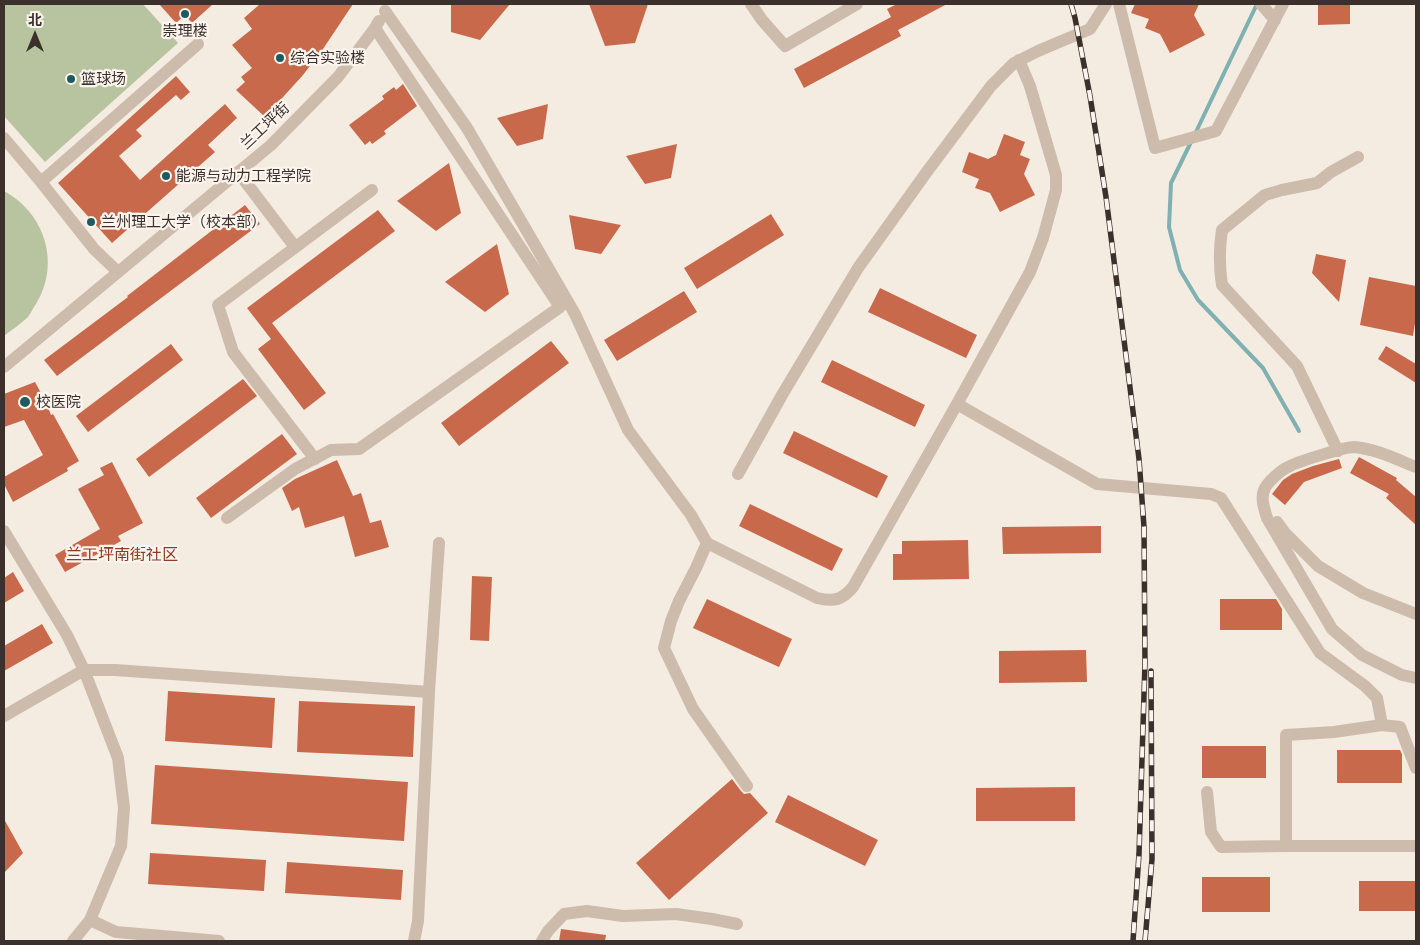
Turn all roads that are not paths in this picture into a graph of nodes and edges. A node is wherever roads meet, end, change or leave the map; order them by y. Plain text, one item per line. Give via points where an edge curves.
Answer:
1 (751, 4) edge
2 (857, 4) edge
3 (1106, 4) edge
4 (1119, 4) edge
5 (1283, 4) edge
6 (1261, 5) edge
7 (387, 7) edge
8 (1275, 20) junction
9 (375, 28) junction
10 (198, 44) dead end
11 (1019, 60) junction
12 (4, 138) edge
13 (1358, 157) dead end
14 (238, 172) junction
15 (41, 182) junction
16 (372, 190) dead end
17 (295, 247) junction
18 (118, 272) junction
19 (4, 367) edge
20 (957, 404) junction
21 (1338, 450) junction
22 (315, 458) junction
23 (1416, 467) edge
24 (738, 474) dead end
25 (1262, 501) junction
26 (227, 518) dead end
27 (4, 530) edge
28 (439, 542) dead end
29 (708, 543) junction
30 (1416, 614) edge
31 (84, 670) junction
32 (1416, 678) edge
33 (429, 692) junction
34 (4, 716) edge
35 (1382, 725) junction
36 (1416, 768) edge
37 (747, 786) dead end
38 (1207, 792) dead end
39 (1286, 846) junction
40 (1416, 846) edge
41 (90, 920) junction
42 (737, 924) dead end
43 (73, 941) edge
44 (219, 941) edge
45 (414, 941) edge
46 (542, 941) edge

1 - 2 street via 785,46
3 - 11 street via 1090,29
4 - 8 street via 1156,148 1216,131
5 - 8 street
6 - 8 street
7 - 9 street, 兰工坪街
7 - 29 street via 468,128 575,314 628,430
9 - 14 street, 兰工坪街 via 338,77 271,145
9 - 22 street via 560,306 359,449 331,450
10 - 15 street
11 - 20 street via 1030,86 1056,175 1056,190 1044,238 1030,272
11 - 24 street via 991,86 858,268
12 - 15 street
13 - 21 street via 1316,183 1265,195 1222,230 1219,247 1222,285 1297,366
14 - 17 street
14 - 18 street, 兰工坪街
15 - 18 street via 94,249
16 - 17 street
17 - 22 street via 218,306 233,352
18 - 19 street, 兰工坪街
20 - 29 street via 845,596 828,601 817,598
20 - 35 street via 1096,484 1211,494 1221,498 1320,653 1377,698
21 - 23 street via 1352,447 1385,454
21 - 25 street via 1287,467 1264,488
22 - 26 street
25 - 30 street via 1285,533 1318,566 1363,593
25 - 32 street via 1267,518 1332,629 1362,655 1402,675
27 - 31 street
28 - 33 street
29 - 37 street via 670,621 664,648 692,709
31 - 33 street
31 - 34 street
31 - 41 street via 118,758 124,808 121,846
33 - 45 street via 418,921
35 - 36 street via 1400,727
35 - 39 street via 1286,736
38 - 39 street via 1211,832 1221,847
39 - 40 street
41 - 43 street
41 - 44 street via 116,932
42 - 46 street via 676,914 622,916 587,911 564,914

